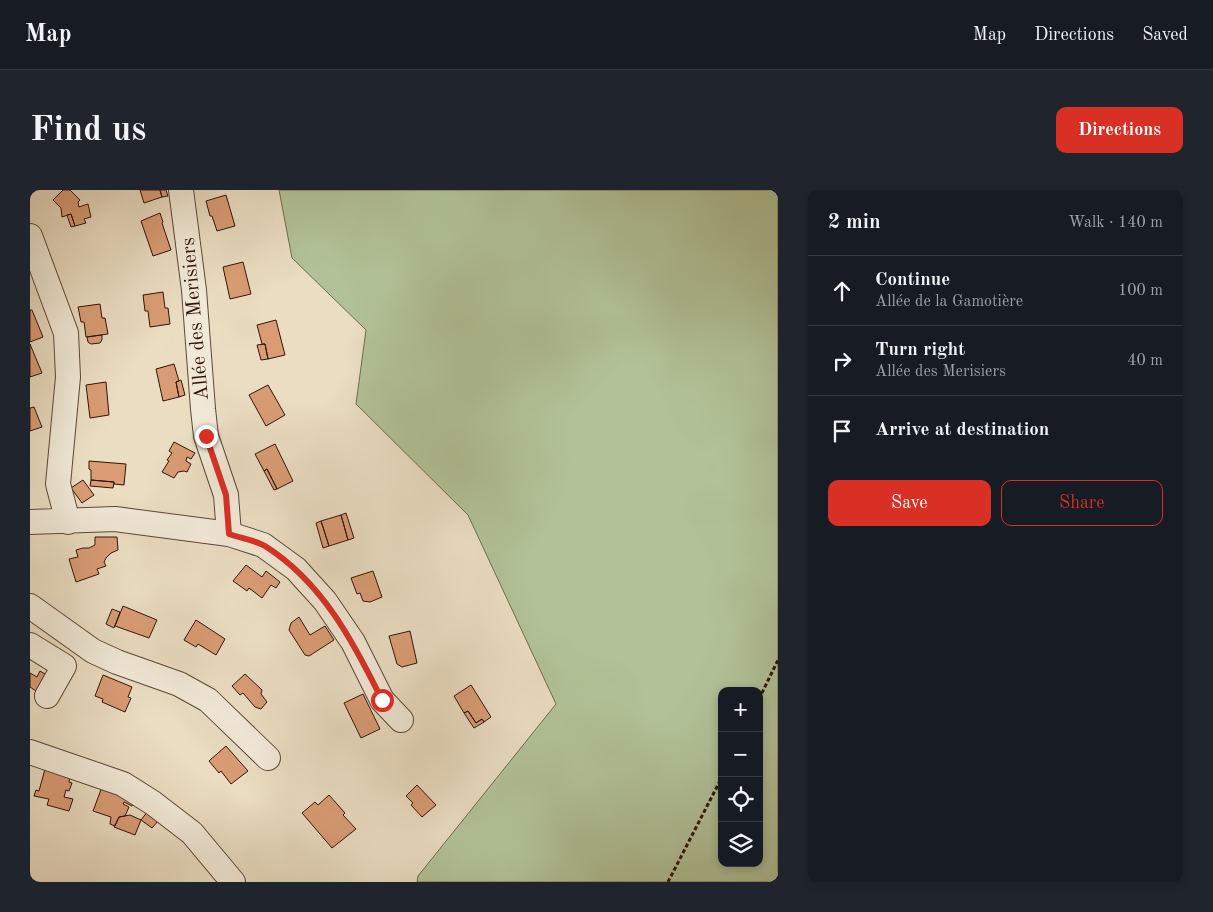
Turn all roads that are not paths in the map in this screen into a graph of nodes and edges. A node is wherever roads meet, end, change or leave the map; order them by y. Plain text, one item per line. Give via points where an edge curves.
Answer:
1 (181, 190) edge
2 (30, 236) edge
3 (30, 522) edge
4 (68, 522) junction
5 (229, 534) junction
6 (30, 606) edge
7 (30, 645) edge
8 (47, 696) dead end
9 (401, 720) dead end
10 (30, 752) edge
11 (268, 758) dead end
12 (232, 882) edge

1 - 5 street, Allée des Merisiers via 194,290 206,436 226,495
2 - 4 street via 66,333 68,377 58,484
3 - 4 street
4 - 5 street via 115,519
5 - 9 street via 263,545 296,568 325,601 353,642 382,700
6 - 11 street via 93,651 178,684 208,700
7 - 8 street via 64,666
10 - 12 street via 123,784 154,803 192,834

